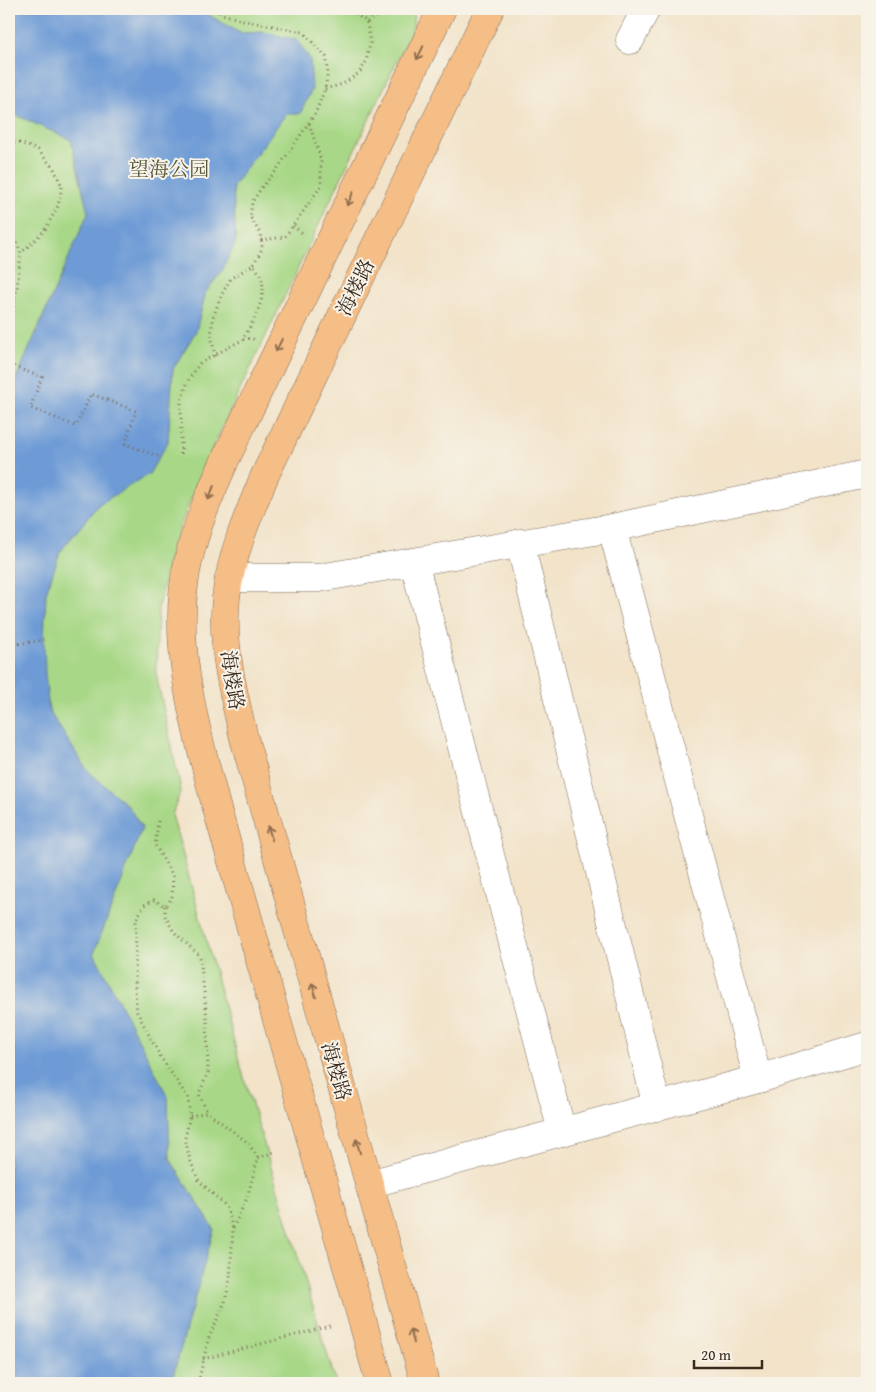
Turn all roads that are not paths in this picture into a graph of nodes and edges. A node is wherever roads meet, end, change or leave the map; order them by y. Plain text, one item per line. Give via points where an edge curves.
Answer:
1 (442, 9) edge
2 (490, 9) edge
3 (646, 9) edge
4 (630, 40) dead end
5 (867, 474) edge
6 (612, 528) junction
7 (520, 543) junction
8 (414, 562) junction
9 (230, 578) junction
10 (867, 1046) edge
11 (758, 1079) junction
12 (657, 1106) junction
13 (562, 1132) junction
14 (369, 1184) junction
15 (380, 1383) edge
16 (425, 1383) edge

1 -> 15 main road via 226,458 197,530 183,595 185,665 201,746
2 - 9 main road, 海楼路 via 269,467 238,543
3 - 4 street
5 - 6 street
6 - 7 street
6 - 11 street
7 - 8 street
7 - 12 street
8 - 9 street via 319,578
8 - 13 street
14 -> 9 main road, 海楼路 via 236,704 226,628
10 - 11 street
11 - 12 street
12 - 13 street
13 - 14 street
16 -> 14 main road, 海楼路

